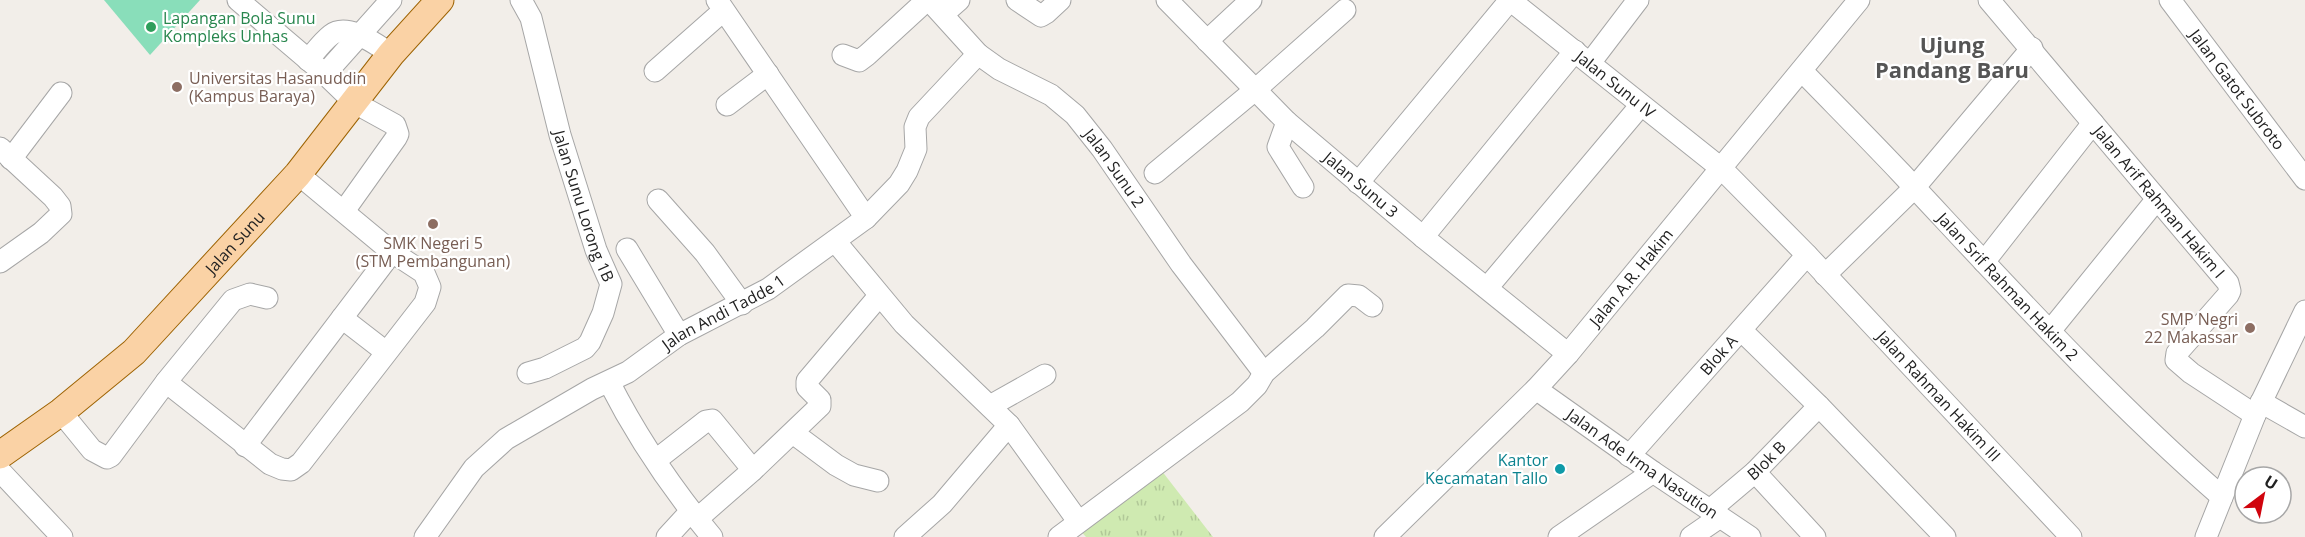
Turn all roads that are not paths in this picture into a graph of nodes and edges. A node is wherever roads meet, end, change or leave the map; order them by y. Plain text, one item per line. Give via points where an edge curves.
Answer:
1 (238, 0) edge
2 (391, 0) edge
3 (440, 0) edge
4 (520, 0) edge
5 (1017, 0) edge
6 (1060, 0) edge
7 (1167, 0) edge
8 (1251, 0) edge
9 (1510, 0) edge
10 (1638, 0) edge
11 (1859, 0) edge
12 (1989, 0) edge
13 (2170, 0) edge
14 (940, 4) edge
15 (720, 5) edge
16 (1345, 10) dead end
17 (361, 34) junction
18 (1207, 41) junction
19 (2032, 48) junction
20 (391, 54) junction
21 (978, 54) junction
22 (843, 55) dead end
23 (1583, 57) junction
24 (308, 60) junction
25 (655, 71) dead end
26 (1802, 71) junction
27 (325, 74) junction
28 (768, 74) junction
29 (1255, 90) junction
30 (61, 93) dead end
31 (355, 103) junction
32 (727, 105) dead end
33 (1641, 105) junction
34 (1287, 122) junction
35 (2093, 123) junction
36 (6, 153) edge
37 (1722, 169) junction
38 (1155, 173) dead end
39 (298, 174) junction
40 (2305, 179) edge
41 (1358, 183) junction
42 (1303, 187) dead end
43 (1914, 188) junction
44 (2157, 199) junction
45 (658, 200) dead end
46 (344, 210) junction
47 (866, 218) junction
48 (1423, 237) junction
49 (835, 242) junction
50 (627, 249) dead end
51 (392, 252) junction
52 (1807, 255) junction
53 (0, 262) edge
54 (1984, 262) junction
55 (1825, 275) junction
56 (1487, 288) junction
57 (879, 296) junction
58 (267, 298) dead end
59 (742, 304) junction
60 (1371, 306) dead end
61 (2305, 311) edge
62 (342, 318) junction
63 (1741, 330) junction
64 (2050, 331) junction
65 (679, 335) junction
66 (386, 352) junction
67 (1568, 354) junction
68 (528, 373) dead end
69 (1264, 373) junction
70 (1045, 375) dead end
71 (166, 382) junction
72 (609, 382) junction
73 (1536, 389) junction
74 (990, 406) junction
75 (1819, 406) junction
76 (2258, 409) junction
77 (61, 412) junction
78 (1010, 425) junction
79 (2305, 428) edge
80 (793, 433) junction
81 (245, 446) junction
82 (0, 455) edge
83 (1629, 456) junction
84 (656, 460) junction
85 (753, 470) junction
86 (0, 471) edge
87 (1653, 472) junction
88 (1755, 472) junction
89 (879, 481) dead end
90 (2222, 496) junction
91 (1715, 514) junction
92 (694, 515) junction
93 (1072, 530) edge
94 (2062, 534) edge
95 (1392, 535) edge
96 (63, 537) edge
97 (425, 537) edge
98 (667, 537) edge
99 (712, 537) edge
100 (905, 537) edge
101 (1559, 537) edge
102 (1691, 537) edge
103 (1750, 537) edge
104 (1815, 537) edge
105 (1945, 537) edge
106 (2206, 537) edge

1 - 24 street
2 - 17 street
3 - 20 main road, Jalan Sunu
4 - 68 street, Jalan Sunu Lorong 1B via 535,28 560,135 611,284 603,314 585,348
5 - 6 street via 1041,16
7 - 18 street, Jalan Sunu 3
8 - 18 street
9 - 23 street, Jalan Sunu IV
9 - 41 street
10 - 23 street
11 - 26 street, Jalan A.R. Hakim
12 - 19 street, Jalan Arif Rahman Hakim I
13 - 40 street, Jalan Gatot Subroto
14 - 21 street, Jalan Sunu 2 via 947,22
14 - 22 street via 859,61
15 - 25 street
15 - 28 street
16 - 29 street
17 - 20 street
17 - 24 street via 332,34
17 - 27 street
18 - 29 street, Jalan Sunu 3
19 - 35 street, Jalan Arif Rahman Hakim I
19 - 43 street
20 - 31 main road, Jalan Sunu
21 - 47 street, Jalan Andi Tadde 1 via 919,117 915,127 916,149 907,171
21 - 69 street, Jalan Sunu 2 via 1051,95 1075,115
23 - 33 street, Jalan Sunu IV
23 - 48 street
24 - 27 street
26 - 37 street, Jalan A.R. Hakim
26 - 43 street, Jalan Srif Rahman Hakim 2
27 - 31 street
28 - 32 street
28 - 47 street
29 - 34 street, Jalan Sunu 3
29 - 38 street
30 - 36 street
31 - 39 main road, Jalan Sunu
31 - 46 street via 395,125 398,134
33 - 37 street, Jalan Sunu IV
33 - 56 street
34 - 41 street, Jalan Sunu 3
34 - 42 street via 1278,147
35 - 44 street, Jalan Arif Rahman Hakim I
35 - 54 street
36 - 53 street via 53,197 62,214
37 - 52 street, Jalan Sunu IV
37 - 67 street, Jalan A.R. Hakim
39 - 46 street
39 - 77 main road, Jalan Sunu via 134,352
41 - 48 street, Jalan Sunu 3
43 - 54 street, Jalan Srif Rahman Hakim 2
43 - 55 street
44 - 64 street
44 - 76 street, Jalan Arif Rahman Hakim I via 2230,287 2228,295 2177,353 2177,362
45 - 59 street via 705,253
46 - 51 street
47 - 49 street, Jalan Andi Tadde 1
48 - 56 street, Jalan Sunu 3
49 - 57 street
49 - 59 street, Jalan Andi Tadde 1
50 - 65 street
51 - 62 street
51 - 66 street via 424,273 430,287 425,303
52 - 55 street, Jalan Rahman Hakim III
52 - 63 street, Blok A
54 - 64 street, Jalan Srif Rahman Hakim 2
55 - 94 street, Jalan Rahman Hakim III
56 - 67 street, Jalan Sunu 3
57 - 74 street
57 - 80 street via 807,381 807,387 822,403
58 - 71 street via 250,294 233,300
59 - 65 street, Jalan Andi Tadde 1
60 - 69 street via 1359,296 1348,295
61 - 76 street
62 - 66 street
62 - 81 street
63 - 75 street
63 - 83 street, Blok A
64 - 90 street, Jalan Srif Rahman Hakim 2 via 2135,419
65 - 72 street, Jalan Andi Tadde 1
66 - 81 street via 301,463 291,470 270,464
67 - 73 street, Jalan A.R. Hakim
69 - 93 street via 1240,402
70 - 74 street
71 - 77 street via 107,458 92,450
71 - 81 street
72 - 84 street
72 - 97 street, Jalan Andi Tadde 1 via 497,446 469,475
73 - 83 street, Jalan Ade Irma Nasution
73 - 95 street, Jalan A.R. Hakim
74 - 78 street
75 - 88 street, Blok B
75 - 105 street
76 - 79 street
76 - 90 street
77 - 82 main road, Jalan Sunu
78 - 93 street
78 - 100 street via 942,504
80 - 85 street
80 - 89 street via 836,465 854,475
83 - 87 street, Jalan Ade Irma Nasution
84 - 85 street via 712,420
84 - 92 street
85 - 92 street
86 - 96 street
87 - 91 street, Jalan Ade Irma Nasution
87 - 101 street
88 - 91 street, Blok B
88 - 104 street
90 - 106 street
91 - 102 street, Blok B
91 - 103 street, Jalan Ade Irma Nasution
92 - 98 street
92 - 99 street

